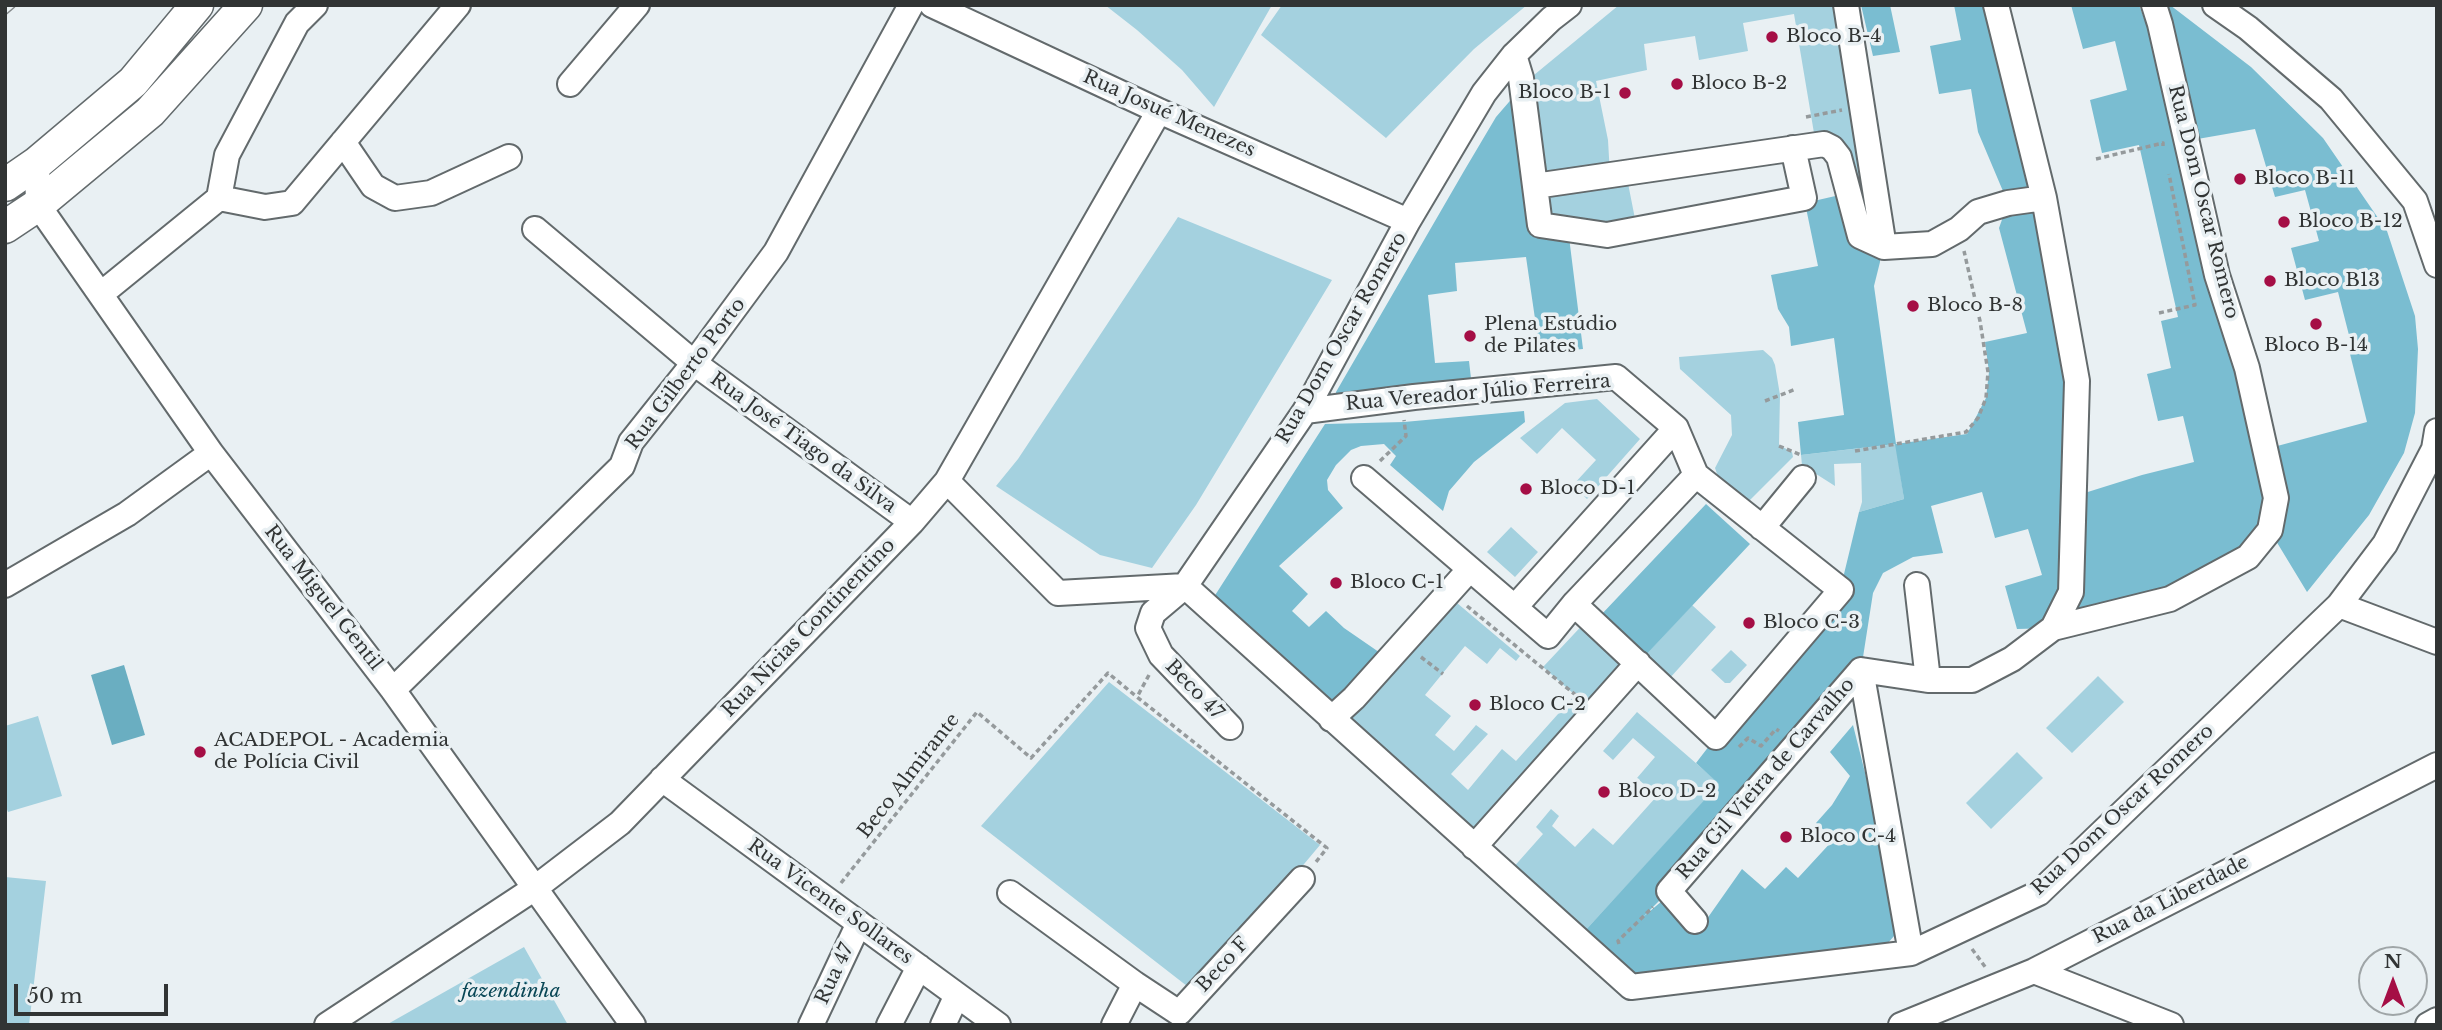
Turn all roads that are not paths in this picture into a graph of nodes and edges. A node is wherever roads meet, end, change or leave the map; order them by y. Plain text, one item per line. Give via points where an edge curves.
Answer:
1 (197, 5) edge
2 (246, 5) edge
3 (315, 5) edge
4 (458, 5) edge
5 (637, 5) edge
6 (911, 5) edge
7 (932, 5) edge
8 (1569, 5) edge
9 (1846, 5) edge
10 (1996, 5) edge
11 (2154, 5) edge
12 (2215, 5) edge
13 (1514, 55) junction
14 (570, 84) dead end
15 (1159, 111) junction
16 (343, 142) junction
17 (1793, 148) junction
18 (509, 157) dead end
19 (37, 163) junction
20 (5, 185) edge
21 (1535, 186) junction
22 (219, 198) junction
23 (2044, 198) junction
24 (37, 205) junction
25 (1408, 221) junction
26 (5, 227) edge
27 (535, 229) dead end
28 (1884, 247) junction
29 (2437, 265) edge
30 (101, 294) junction
31 (694, 363) junction
32 (1305, 411) junction
33 (1676, 428) junction
34 (2437, 431) edge
35 (211, 453) junction
36 (1802, 466) road end
37 (1696, 475) junction
38 (1364, 478) road end
39 (947, 481) junction
40 (912, 522) junction
41 (1762, 528) junction
42 (1469, 570) junction
43 (5, 585) edge
44 (1917, 585) dead end
45 (1185, 586) junction
46 (1574, 604) junction
47 (2339, 605) junction
48 (1515, 607) junction
49 (2053, 628) junction
50 (2437, 642) edge
51 (1638, 663) junction
52 (1861, 670) junction
53 (1928, 680) junction
54 (393, 690) junction
55 (1331, 719) junction
56 (1230, 727) dead end
57 (2436, 762) edge
58 (662, 779) junction
59 (1474, 847) junction
60 (1302, 879) road end
61 (535, 888) junction
62 (1010, 893) dead end
63 (1695, 921) dead end
64 (859, 923) junction
65 (1911, 953) junction
66 (919, 967) junction
67 (2034, 971) junction
68 (1135, 984) junction
69 (957, 995) junction
70 (2437, 1020) edge
71 (1915, 1021) edge
72 (327, 1025) edge
73 (633, 1025) edge
74 (811, 1025) edge
75 (889, 1025) edge
76 (943, 1025) edge
77 (998, 1025) edge
78 (1114, 1025) edge
79 (2171, 1025) edge
80 (2428, 1025) edge

1 - 19 main road via 133,82
2 - 24 main road via 150,112
3 - 22 street via 298,23 227,155
4 - 16 street
5 - 14 street
6 - 31 street, Rua Gilberto Porto via 776,252
7 - 15 street, Rua Josué Menezes
8 - 13 street, Rua Dom Oscar Romero
9 - 28 street
10 - 23 street
11 - 49 street, Rua Dom Oscar Romero via 2217,275 2247,368 2276,498 2270,530 2248,557 2170,599
12 - 29 street via 2331,99 2414,201
13 - 21 street
13 - 25 street, Rua Dom Oscar Romero via 1484,93
15 - 25 street, Rua Josué Menezes
15 - 39 street, Rua Nicias Continentino
16 - 18 street via 373,186 395,198 431,193
16 - 22 street via 292,203 265,207
17 - 21 street
17 - 21 street via 1804,198 1607,235 1540,225
17 - 28 street via 1824,144 1832,148 1839,157 1860,236
19 - 20 main road
19 - 24 street
22 - 30 street
23 - 28 street via 1978,212 1932,244
23 - 49 street via 2077,381 2071,592
24 - 26 main road
24 - 30 street, Rua Miguel Gentil
25 - 32 street, Rua Dom Oscar Romero
27 - 31 street, Rua José Tiago da Silva
30 - 35 street, Rua Miguel Gentil
31 - 40 street, Rua José Tiago da Silva
31 - 54 street, Rua Gilberto Porto via 631,442 622,466
32 - 33 street, Rua Vereador Júlio Ferreira via 1616,377
32 - 45 street, Rua Dom Oscar Romero
33 - 37 street, Rua Vereador Júlio Ferreira
33 - 48 street
34 - 47 street, Rua Dom Oscar Romero via 2434,449 2385,544
35 - 43 street via 127,514
35 - 54 street, Rua Miguel Gentil
36 - 41 street
37 - 41 street, Rua Vereador Júlio Ferreira
37 - 46 street
38 - 42 street
39 - 40 street, Rua Nicias Continentino
39 - 45 street via 1058,593
40 - 58 street, Rua Nicias Continentino
41 - 51 street, Rua Vereador Júlio Ferreira via 1841,590 1716,737
42 - 48 street
42 - 55 street
44 - 53 street
45 - 55 street, Rua Dom Oscar Romero
45 - 56 street, Beco 47 via 1153,613 1148,628 1161,655
46 - 48 street via 1548,636
46 - 51 street
47 - 50 street
47 - 65 street, Rua Dom Oscar Romero via 2039,893
49 - 53 street, Rua Gil Vieira de Carvalho via 2012,659 1972,680
51 - 59 street
52 - 53 street, Rua Gil Vieira de Carvalho
52 - 63 street, Rua Gil Vieira de Carvalho via 1669,891
52 - 65 street, Rua Gil Vieira de Carvalho
54 - 61 street, Rua Miguel Gentil
55 - 59 street, Rua Dom Oscar Romero
57 - 67 street, Rua da Liberdade
58 - 61 street, Rua Nicias Continentino via 620,824
58 - 64 street, Rua Vicente Sollares
59 - 65 street, Rua Dom Oscar Romero via 1631,986
60 - 68 street, Beco F via 1179,1013
61 - 72 street, Rua Nicias Continentino
61 - 73 street, Rua Miguel Gentil
62 - 68 street, Beco F
64 - 66 street, Rua Vicente Sollares
64 - 74 street, Rua 47
66 - 69 street, Rua Vicente Sollares
66 - 75 street
67 - 71 street, Rua da Liberdade
67 - 79 street
68 - 78 street
69 - 76 street
69 - 77 street, Rua Vicente Sollares
70 - 80 street

